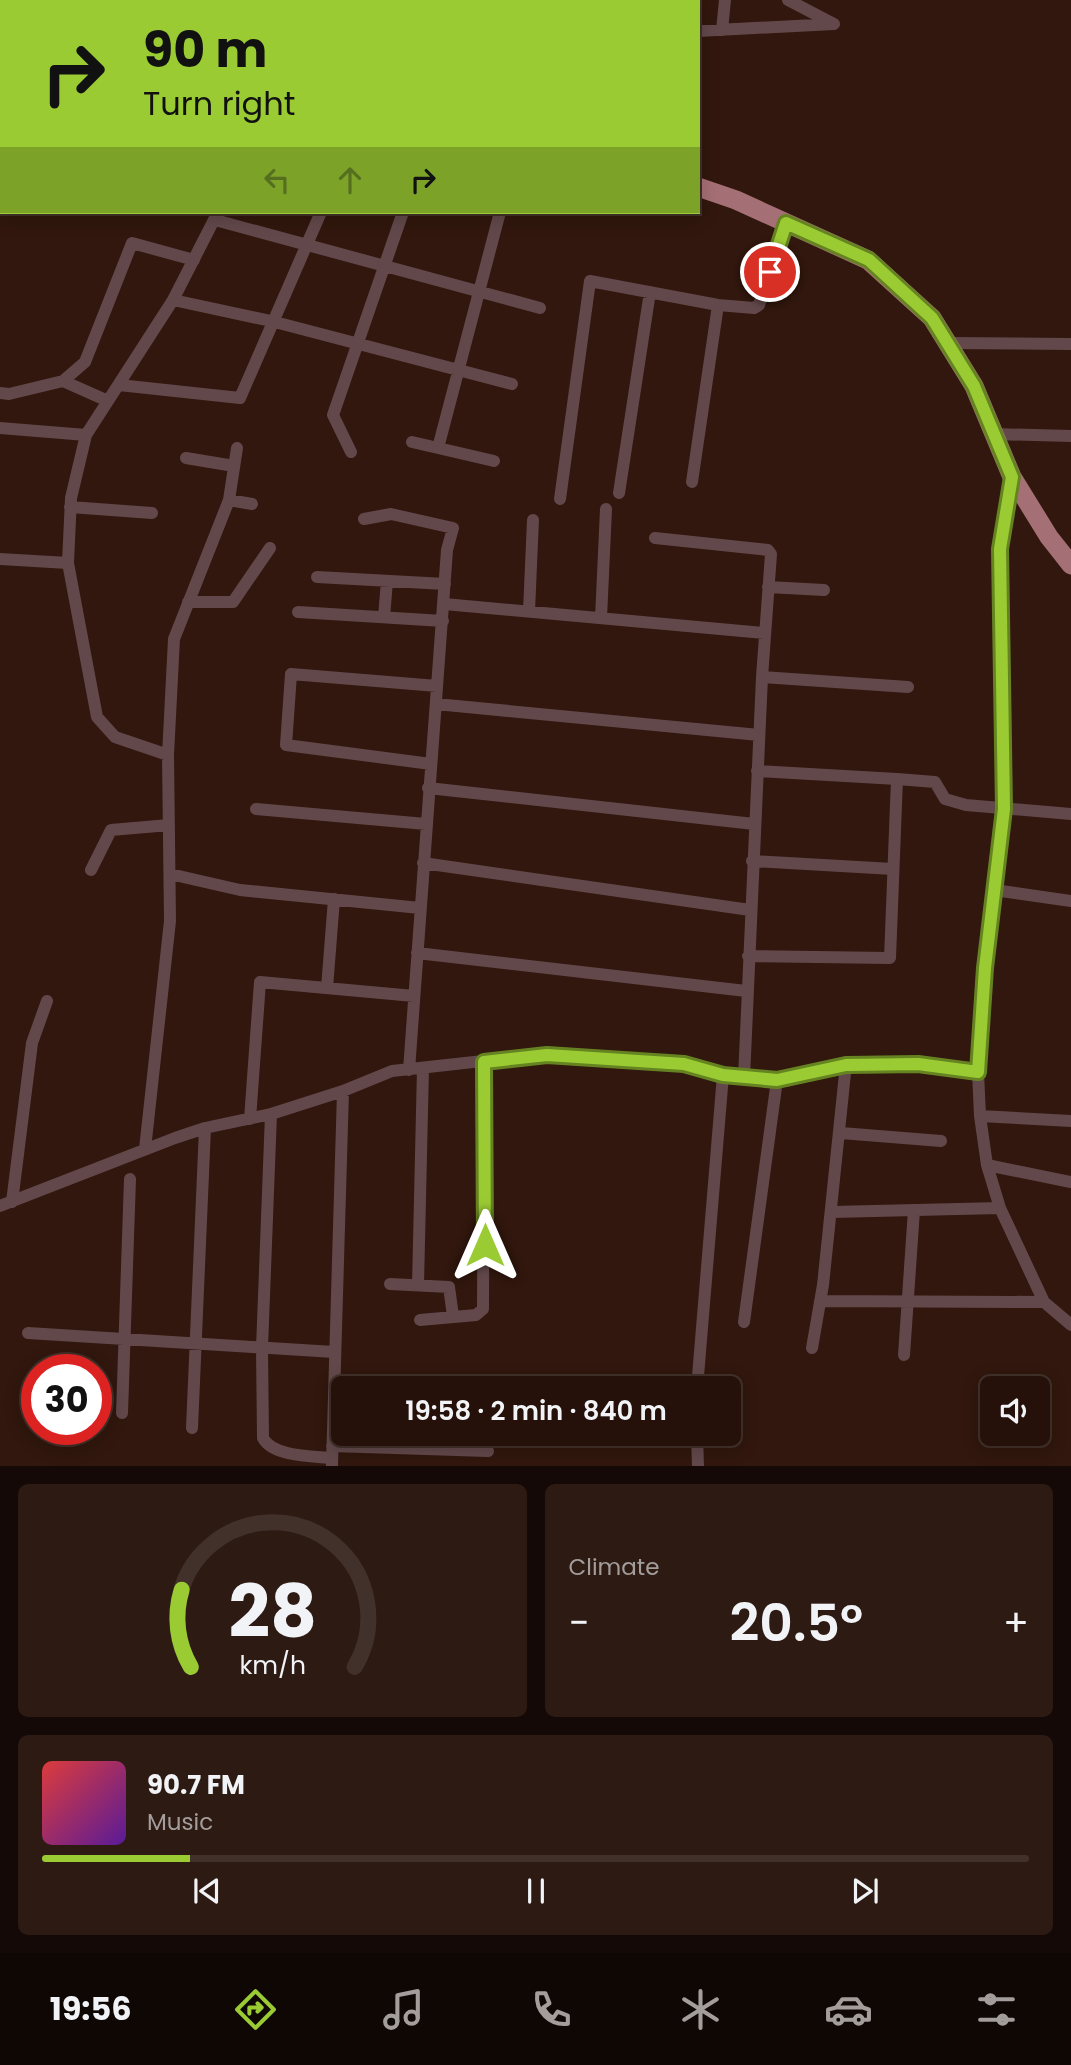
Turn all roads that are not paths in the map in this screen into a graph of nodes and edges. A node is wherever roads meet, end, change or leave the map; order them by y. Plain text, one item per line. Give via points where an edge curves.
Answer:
1 (725, 0) edge
2 (788, 0) edge
3 (722, 30) junction
4 (700, 31) edge
5 (700, 188) edge
6 (320, 214) edge
7 (401, 214) edge
8 (499, 214) edge
9 (217, 216) edge
10 (786, 223) junction
11 (308, 246) junction
12 (194, 260) junction
13 (385, 265) junction
14 (479, 290) junction
15 (650, 292) junction
16 (173, 300) junction
17 (718, 305) junction
18 (540, 308) dead end
19 (271, 321) junction
20 (948, 343) junction
21 (1071, 344) edge
22 (356, 345) junction
23 (460, 370) junction
24 (62, 381) junction
25 (512, 384) dead end
26 (118, 385) junction
27 (0, 393) edge
28 (108, 401) junction
29 (0, 428) edge
30 (993, 434) junction
31 (86, 435) junction
32 (1071, 436) edge
33 (412, 442) dead end
34 (237, 448) dead end
35 (438, 448) junction
36 (351, 452) dead end
37 (186, 458) dead end
38 (495, 461) dead end
39 (234, 466) junction
40 (1012, 477) junction
41 (692, 482) dead end
42 (619, 493) dead end
43 (560, 499) dead end
44 (229, 500) junction
45 (251, 504) dead end
46 (70, 507) junction
47 (606, 509) dead end
48 (152, 513) dead end
49 (365, 519) dead end
50 (533, 520) dead end
51 (655, 538) dead end
52 (270, 548) dead end
53 (0, 559) edge
54 (68, 563) junction
55 (1071, 565) edge
56 (317, 577) dead end
57 (387, 581) junction
58 (445, 584) junction
59 (768, 587) junction
60 (824, 590) dead end
61 (188, 601) junction
62 (444, 604) junction
63 (529, 611) junction
64 (298, 612) dead end
65 (384, 617) junction
66 (601, 618) junction
67 (443, 621) junction
68 (764, 633) junction
69 (762, 677) junction
70 (437, 686) junction
71 (908, 687) dead end
72 (436, 704) junction
73 (759, 735) junction
74 (168, 755) junction
75 (430, 764) junction
76 (757, 771) junction
77 (897, 779) junction
78 (428, 788) junction
79 (257, 809) dead end
80 (1004, 809) junction
81 (1071, 814) edge
82 (426, 824) junction
83 (754, 824) junction
84 (169, 825) junction
85 (752, 861) junction
86 (423, 863) junction
87 (893, 869) junction
88 (91, 870) dead end
89 (170, 874) junction
90 (994, 890) junction
91 (334, 899) junction
92 (1071, 901) edge
93 (420, 908) junction
94 (750, 910) junction
95 (417, 953) junction
96 (748, 956) junction
97 (327, 988) junction
98 (746, 991) junction
99 (414, 996) junction
100 (47, 1001) dead end
101 (484, 1062) junction
102 (846, 1065) junction
103 (416, 1069) junction
104 (978, 1072) junction
105 (723, 1075) junction
106 (744, 1077) junction
107 (777, 1080) junction
108 (342, 1091) junction
109 (271, 1114) junction
110 (980, 1116) junction
111 (250, 1119) junction
112 (1071, 1121) edge
113 (205, 1128) junction
114 (841, 1133) junction
115 (940, 1141) dead end
116 (145, 1149) junction
117 (987, 1165) junction
118 (130, 1179) dead end
119 (1071, 1182) edge
120 (6, 1204) edge
121 (1000, 1208) junction
122 (914, 1210) junction
123 (832, 1212) junction
124 (390, 1284) dead end
125 (418, 1285) junction
126 (820, 1301) junction
127 (1044, 1302) junction
128 (908, 1304) junction
129 (453, 1316) junction
130 (420, 1320) dead end
131 (744, 1322) dead end
132 (1071, 1325) edge
133 (27, 1333) dead end
134 (126, 1340) junction
135 (195, 1345) junction
136 (262, 1348) junction
137 (812, 1348) dead end
138 (334, 1352) junction
139 (904, 1355) dead end
140 (337, 1376) edge
141 (698, 1376) edge
142 (122, 1413) dead end
143 (192, 1428) dead end
144 (697, 1446) edge
145 (488, 1451) dead end
146 (332, 1457) edge
147 (698, 1466) edge

1 - 3 street
2 - 3 street via 834,24
3 - 4 street
5 - 10 main road
6 - 11 street
7 - 13 street
8 - 14 street
9 - 11 street
9 - 12 street
10 - 17 street via 759,305
10 - 20 main road via 869,260 932,318
11 - 13 street
11 - 19 street
12 - 16 street
12 - 24 street via 132,243 85,362
13 - 14 street
13 - 22 street
14 - 18 street
14 - 23 street
15 - 17 street
15 - 42 street
15 - 43 street via 590,281
16 - 19 street
16 - 26 street
17 - 41 street
19 - 22 street
19 - 26 street via 240,398
20 - 21 street
20 - 30 main road via 974,386
22 - 23 street
22 - 36 street via 333,415
23 - 25 street
23 - 35 street
24 - 27 street
24 - 28 street
26 - 28 street
28 - 31 street
29 - 31 street
30 - 32 street
30 - 40 main road
31 - 46 street
33 - 35 street
34 - 39 street
35 - 38 street
37 - 39 street
39 - 44 street
40 - 55 main road
40 - 80 street via 1000,549
44 - 45 street
44 - 61 street
46 - 48 street
46 - 54 street
47 - 66 street
49 - 58 street via 391,514 453,528
50 - 63 street
51 - 59 street via 768,550
52 - 61 street via 233,602
53 - 54 street
54 - 74 street via 97,717 115,737
56 - 57 street
57 - 58 street
57 - 65 street
58 - 62 street
59 - 60 street
59 - 68 street
61 - 74 street via 174,639
62 - 63 street
62 - 67 street
63 - 66 street
64 - 65 street
65 - 67 street
66 - 68 street
67 - 70 street
68 - 69 street
69 - 71 street
69 - 73 street
70 - 72 street
70 - 75 street via 291,674 286,745
72 - 73 street
72 - 75 street
73 - 76 street
74 - 84 street
75 - 78 street
76 - 77 street
76 - 83 street
77 - 80 street via 935,782 945,799
77 - 87 street
78 - 82 street
78 - 83 street
79 - 82 street
80 - 81 street
80 - 90 street
82 - 86 street
83 - 85 street
84 - 88 street via 111,830
84 - 89 street
85 - 87 street
85 - 94 street
86 - 93 street
86 - 94 street
87 - 96 street via 890,958
89 - 91 street via 240,890
89 - 116 street via 170,921
90 - 92 street
90 - 104 street
91 - 93 street
91 - 97 street
93 - 95 street
94 - 96 street
95 - 98 street
95 - 99 street
96 - 98 street
97 - 99 street
97 - 111 street via 260,982
98 - 106 street
99 - 103 street
100 - 120 street via 32,1043
101 - 103 street
101 - 105 street via 547,1055 684,1064
101 - 129 street via 485,1298 477,1315
102 - 104 street via 918,1064
102 - 107 street
102 - 114 street
103 - 108 street via 392,1071
103 - 125 street
104 - 110 street
105 - 106 street
105 - 141 street
106 - 107 street
107 - 131 street
108 - 109 street
108 - 138 street
109 - 111 street
109 - 136 street
110 - 112 street
110 - 117 street
111 - 113 street
113 - 116 street
113 - 135 street
114 - 115 street
114 - 123 street
116 - 120 street
117 - 119 street
117 - 121 street
118 - 134 street
121 - 122 street
121 - 127 street
122 - 123 street
122 - 128 street
123 - 126 street
124 - 125 street
125 - 129 street via 449,1287
126 - 128 street
126 - 137 street
127 - 128 street
127 - 132 street
128 - 139 street
129 - 130 street
133 - 134 street
134 - 135 street
134 - 142 street
135 - 136 street
135 - 143 street
136 - 138 street
136 - 146 street via 263,1438 279,1451
138 - 140 street
144 - 147 street
145 - 146 street

